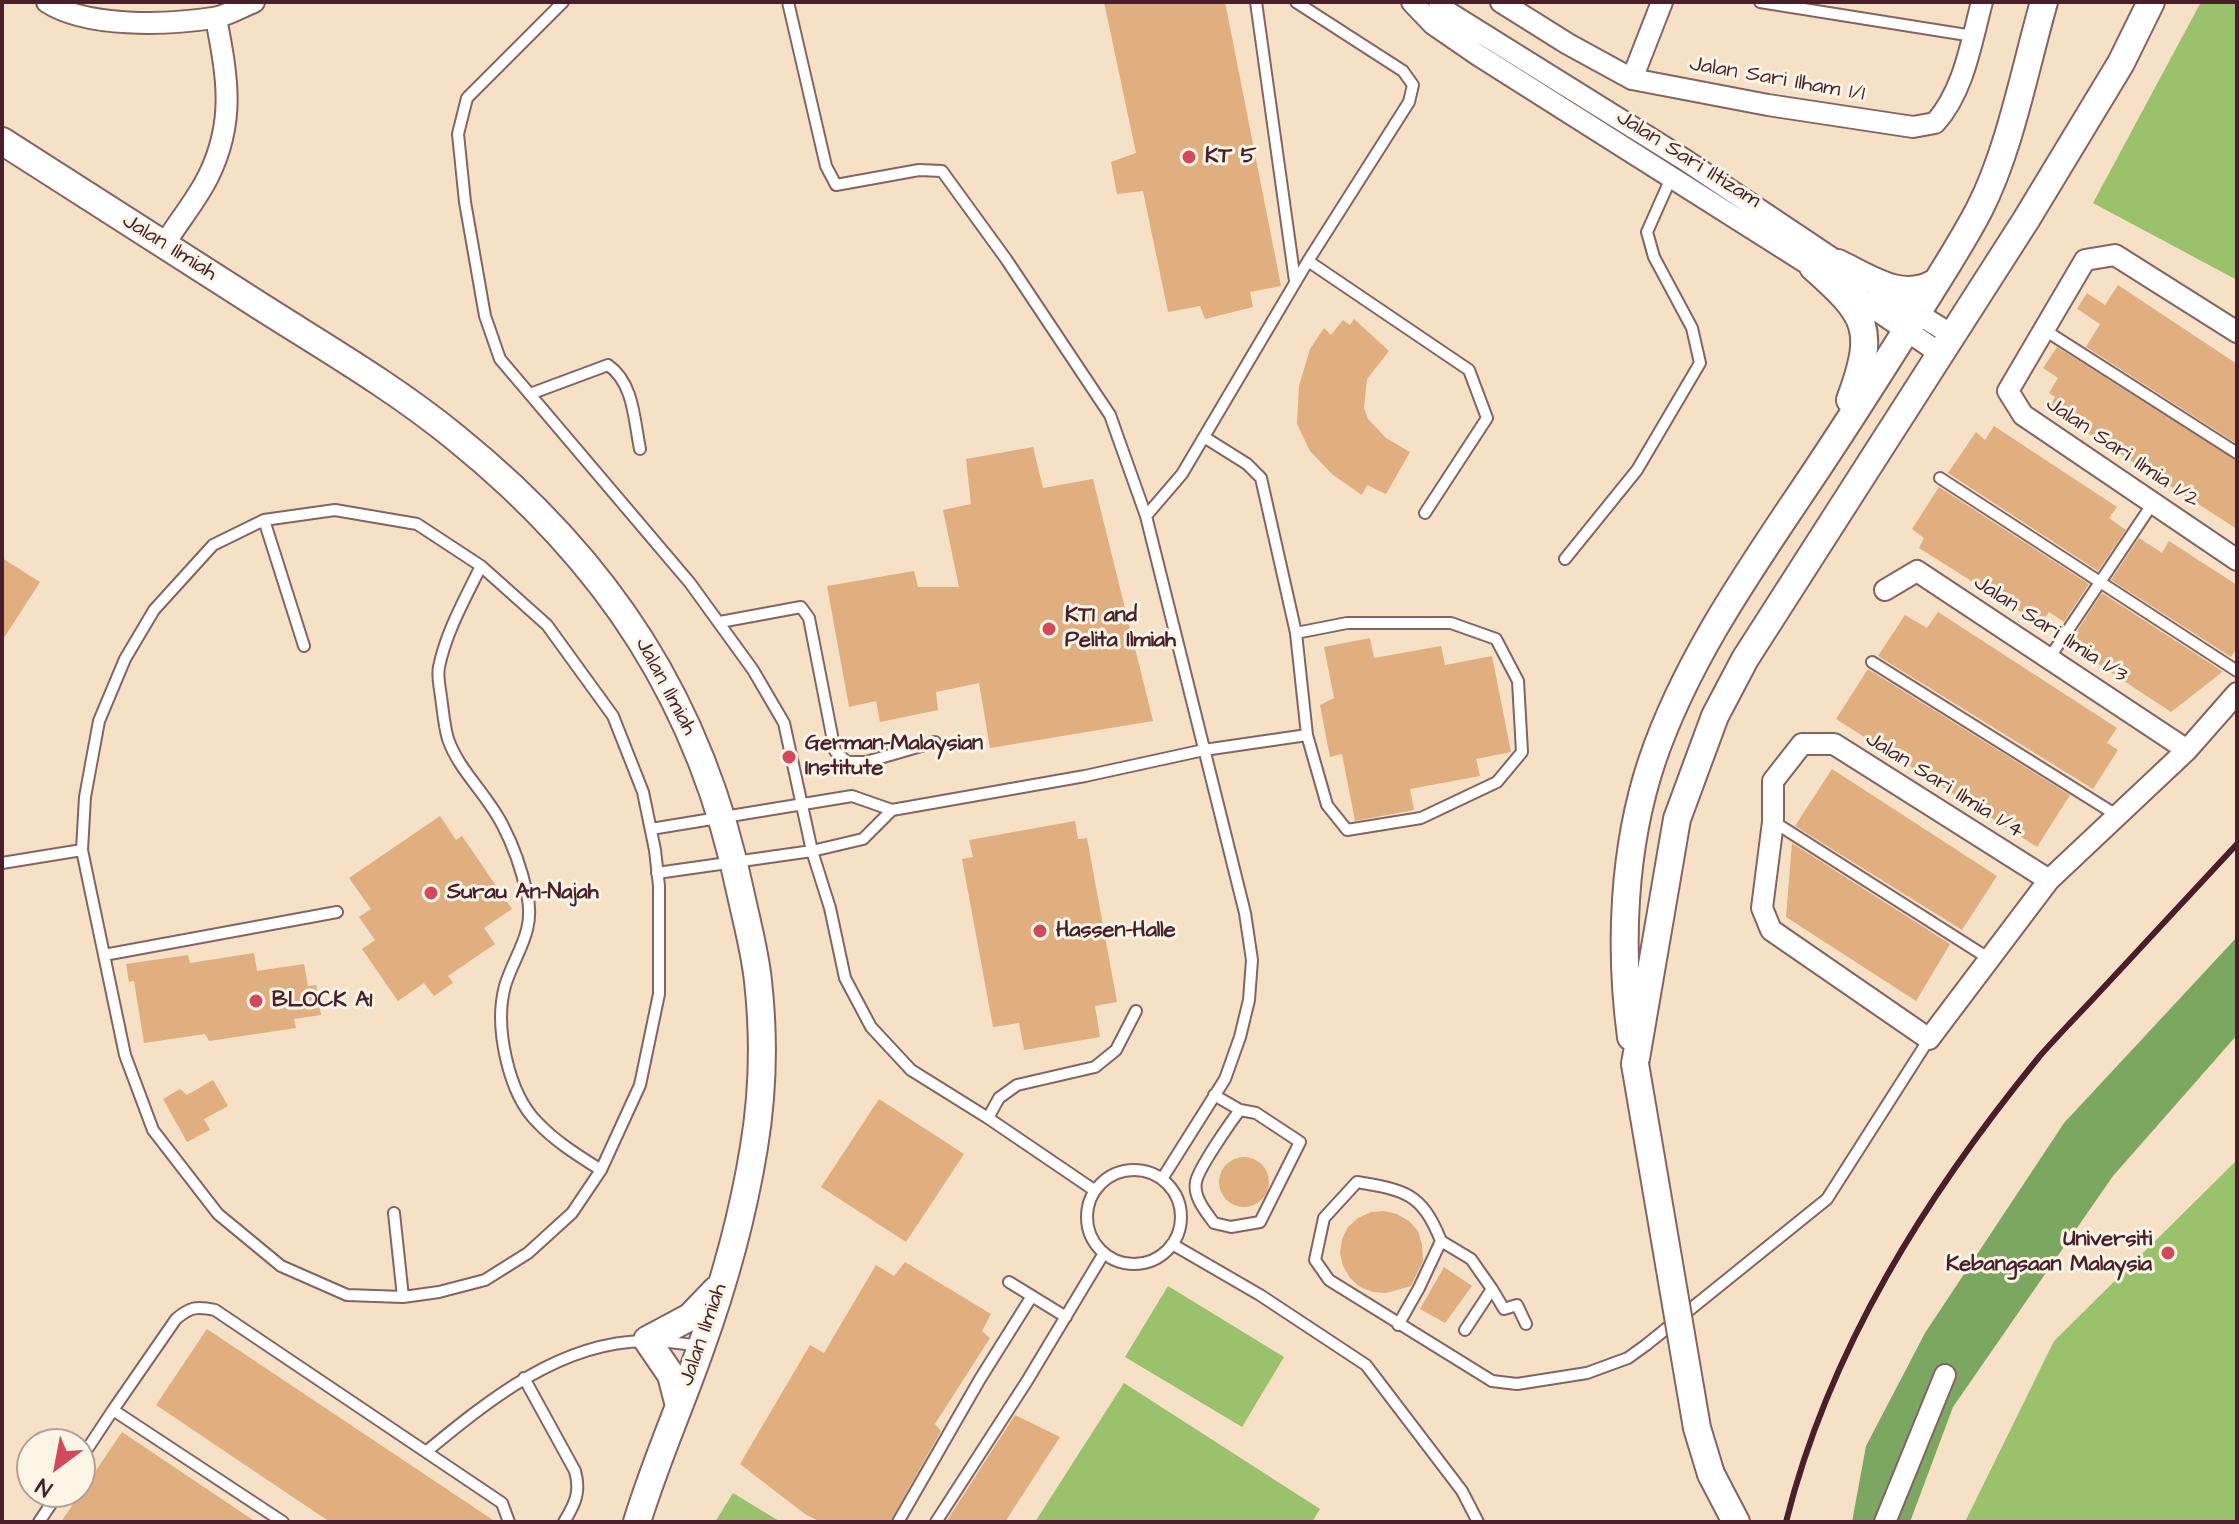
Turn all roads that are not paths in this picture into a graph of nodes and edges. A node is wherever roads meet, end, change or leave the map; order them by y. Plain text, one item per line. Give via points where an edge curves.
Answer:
1 (47, 2) edge
2 (254, 2) edge
3 (563, 2) edge
4 (788, 2) edge
5 (1256, 2) edge
6 (1296, 2) edge
7 (1412, 2) edge
8 (1439, 2) edge
9 (1501, 2) edge
10 (1662, 2) edge
11 (1760, 2) edge
12 (1982, 2) edge
13 (2044, 2) edge
14 (2151, 2) edge
15 (216, 18) junction
16 (1973, 36) junction
17 (1632, 79) junction
18 (2, 141) edge
19 (1671, 178) junction
20 (164, 245) junction
21 (1308, 261) junction
22 (1826, 265) junction
23 (1295, 282) junction
24 (1936, 282) junction
25 (1912, 323) junction
26 (2043, 329) junction
27 (2237, 332) edge
28 (1947, 345) junction
29 (530, 394) junction
30 (1204, 437) junction
31 (1834, 444) junction
32 (640, 449) dead end
33 (2237, 453) edge
34 (1940, 478) dead end
35 (2153, 503) junction
36 (1425, 513) dead end
37 (1146, 516) junction
38 (264, 520) junction
39 (1565, 559) dead end
40 (2237, 560) edge
41 (481, 566) junction
42 (2099, 581) junction
43 (1885, 590) dead end
44 (720, 622) junction
45 (1296, 633) junction
46 (304, 646) dead end
47 (2050, 657) junction
48 (1872, 662) dead end
49 (2237, 671) edge
50 (2237, 693) edge
51 (1307, 735) junction
52 (935, 742) dead end
53 (1204, 750) junction
54 (2187, 750) junction
55 (802, 805) junction
56 (892, 810) junction
57 (2118, 816) junction
58 (722, 817) junction
59 (1773, 822) junction
60 (651, 829) junction
61 (82, 850) junction
62 (812, 851) junction
63 (734, 862) junction
64 (2, 863) edge
65 (657, 873) junction
66 (2049, 880) junction
67 (337, 912) dead end
68 (104, 955) junction
69 (1988, 958) junction
70 (1136, 1011) dead end
71 (1929, 1039) junction
72 (1635, 1064) junction
73 (1214, 1095) junction
74 (1240, 1110) junction
75 (988, 1118) junction
76 (601, 1170) junction
77 (1162, 1179) junction
78 (1094, 1190) junction
79 (394, 1213) dead end
80 (1441, 1241) junction
81 (1172, 1244) junction
82 (1104, 1253) junction
83 (1009, 1282) dead end
84 (721, 1283) junction
85 (1492, 1289) junction
86 (1032, 1296) junction
87 (403, 1297) junction
88 (1066, 1317) junction
89 (1526, 1324) dead end
90 (1398, 1325) junction
91 (1465, 1330) dead end
92 (647, 1340) junction
93 (702, 1346) junction
94 (1945, 1375) dead end
95 (524, 1378) junction
96 (679, 1406) junction
97 (113, 1410) junction
98 (96, 1436) edge
99 (427, 1451) junction
100 (283, 1522) edge
101 (509, 1522) edge
102 (564, 1522) edge
103 (637, 1522) edge
104 (898, 1522) edge
105 (936, 1522) edge
106 (1478, 1522) edge
107 (1736, 1522) edge
108 (1885, 1522) edge

1 - 15 street via 94,18 136,23
2 - 15 street
3 - 29 lane via 467,98 458,134 485,316 500,359
4 - 37 lane via 826,166 836,185 919,170 942,171 1110,415
5 - 23 lane
6 - 21 lane via 1403,71 1413,85 1409,102
7 - 19 street, Jalan Sari Iltizam via 1433,24 1478,55
8 - 22 street, Jalan Sari Iltizam via 1685,160
9 - 17 street, Jalan Sari Ilham 1/1
10 - 17 street
11 - 16 lane
12 - 16 street, Jalan Sari Ilham 1/1
13 - 24 street via 1981,207
14 - 28 street via 2121,63
15 - 20 street via 227,120 208,178
16 - 17 street, Jalan Sari Ilham 1/1 via 1946,111 1935,123 1913,127
18 - 20 street, Jalan Ilmiah
19 - 22 street, Jalan Sari Iltizam
19 - 39 lane via 1647,232 1654,257 1692,328 1700,363 1637,470
20 - 58 street, Jalan Ilmiah via 416,408 543,516 586,562 638,634 679,708
21 - 23 lane
21 - 36 lane via 1469,370 1487,418
22 - 24 street via 1889,288 1924,290
22 - 25 street, Jalan Sari Iltizam
22 - 31 street via 1860,317 1865,338 1864,360
23 - 30 lane
24 - 25 street
25 - 28 street, Jalan Sari Iltizam
25 - 31 street
26 - 27 street via 2085,260 2115,255
26 - 33 lane
26 - 35 street, Jalan Sari Ilmia 1/2 via 2008,391 2023,415
28 - 72 street via 1745,659 1715,716 1677,819
29 - 32 lane via 608,365 621,374 629,393
29 - 44 lane
30 - 37 lane via 1182,474
30 - 45 lane via 1261,478
31 - 72 street via 1726,605 1652,762 1635,831 1625,917 1626,1001
34 - 42 lane
35 - 40 street, Jalan Sari Ilmia 1/2
35 - 42 lane
37 - 53 lane
38 - 41 lane via 335,510 417,524
38 - 46 lane
38 - 61 lane via 213,545 154,610 125,659 99,721
41 - 60 lane via 547,625 613,716 643,792
41 - 76 lane via 453,623 438,670 448,739 503,825 528,897 526,938 504,989 503,1048 515,1086 535,1121
42 - 47 lane
42 - 49 lane
43 - 47 street, Jalan Sari Ilmia 1/3 via 1917,571
44 - 52 lane via 801,607 809,618 835,751 847,762 866,762
44 - 55 lane via 784,723
45 - 51 lane
45 - 51 lane via 1347,623 1451,623 1496,639 1518,681 1522,752 1497,782 1421,818 1347,830 1327,805
47 - 54 street, Jalan Sari Ilmia 1/3
48 - 57 lane
50 - 54 street
51 - 53 lane
53 - 56 lane
53 - 73 lane via 1252,960 1240,1037
54 - 57 street
55 - 56 lane via 852,796
55 - 58 lane
55 - 62 lane
56 - 62 lane via 863,839
57 - 66 street
58 - 60 lane
58 - 63 street, Jalan Ilmiah
59 - 66 street, Jalan Sari Ilmia 1/4 via 1773,781 1802,744 1834,744
59 - 69 lane
59 - 71 street via 1762,908 1771,930
60 - 65 lane
61 - 64 lane
61 - 68 lane
62 - 63 lane
62 - 75 lane via 845,978 871,1027 911,1070
63 - 65 lane
63 - 84 street, Jalan Ilmiah via 758,979 762,1045 755,1144
65 - 76 lane via 659,994 640,1085
66 - 69 street
67 - 68 lane
68 - 87 lane via 125,1055 153,1130 218,1214 281,1266 347,1295
69 - 71 street
70 - 75 lane via 1116,1050 1095,1067 1017,1085 999,1098
71 - 90 lane via 1827,1199 1628,1358 1587,1373 1517,1384 1492,1381
72 - 107 street, bridge via 1697,1428 1711,1474
73 - 74 lane
73 - 77 lane
74 - 74 lane via 1256,1113 1300,1142 1260,1222 1231,1227 1214,1223 1199,1201 1195,1183
75 - 78 lane
76 - 87 lane via 572,1213 518,1260 485,1280
77 - 78 lane via 1133,1169 1104,1179
77 - 81 lane via 1179,1202 1179,1231
78 - 82 lane via 1087,1223 1092,1240
79 - 87 lane
80 - 85 lane via 1471,1259
80 - 90 lane
80 - 90 lane via 1429,1213 1398,1189 1357,1182 1324,1218 1315,1260 1329,1280
81 - 82 lane via 1148,1262 1117,1261
81 - 106 lane via 1366,1365 1462,1491
82 - 88 lane
83 - 86 lane
84 - 92 street via 690,1317
84 - 93 street, Jalan Ilmiah
85 - 89 lane via 1504,1309 1517,1305
85 - 91 lane
86 - 88 lane
86 - 104 lane
88 - 105 lane
92 - 93 lane
92 - 95 lane via 580,1353
92 - 96 street via 671,1375
93 - 96 street, Jalan Ilmiah
94 - 108 street
95 - 99 lane
95 - 102 lane via 579,1485 577,1501
96 - 103 street, Jalan Ilmiah
97 - 98 lane
97 - 99 lane via 176,1319 198,1306 215,1310
97 - 100 lane
99 - 101 lane via 502,1503

